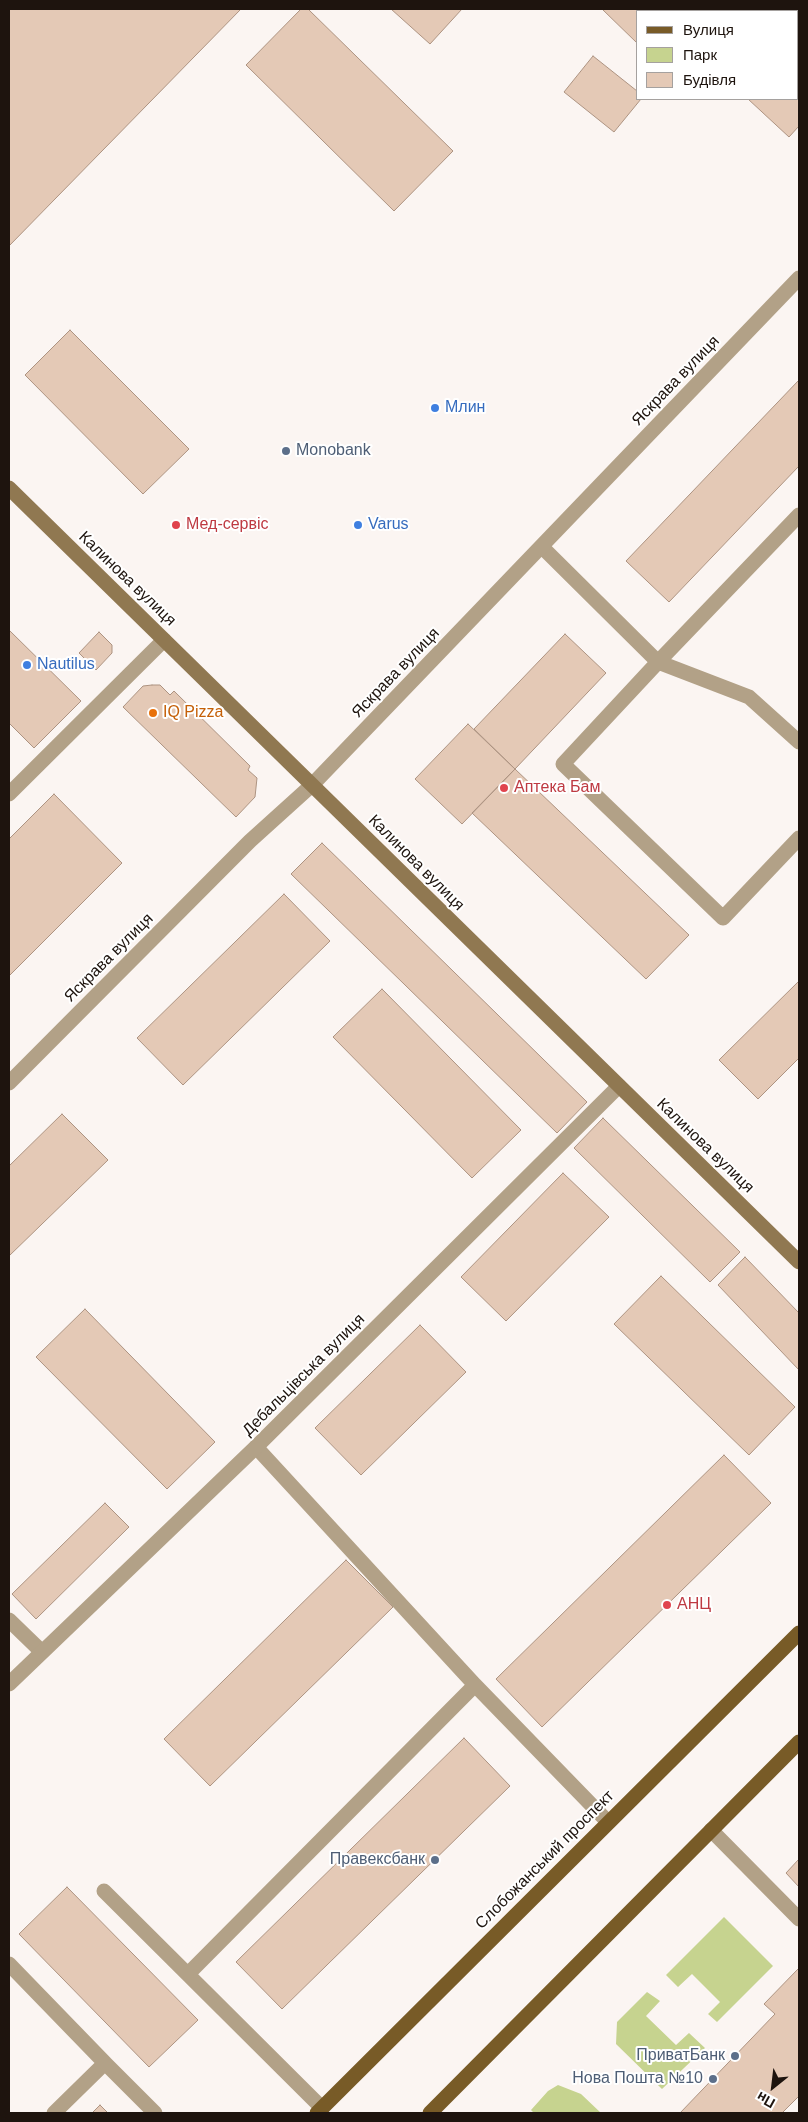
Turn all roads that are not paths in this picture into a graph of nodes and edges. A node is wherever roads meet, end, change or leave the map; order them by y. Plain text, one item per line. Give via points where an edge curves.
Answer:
1 (799, 278) edge
2 (9, 488) edge
3 (799, 515) edge
4 (542, 546) junction
5 (164, 640) junction
6 (658, 662) junction
7 (799, 742) edge
8 (312, 784) junction
9 (9, 794) edge
10 (799, 838) edge
11 (9, 1083) edge
12 (619, 1086) junction
13 (799, 1262) edge
14 (256, 1447) junction
15 (9, 1620) edge
16 (799, 1633) edge
17 (41, 1651) junction
18 (9, 1684) edge
19 (475, 1685) junction
20 (799, 1742) edge
21 (608, 1822) junction
22 (711, 1830) junction
23 (104, 1891) dead end
24 (799, 1919) edge
25 (9, 1964) edge
26 (188, 1974) junction
27 (105, 2063) junction
28 (319, 2110) edge
29 (54, 2113) edge
30 (155, 2113) edge
31 (430, 2113) edge

1 - 4 street, Яскрава вулиця
2 - 5 street, Калинова вулиця
3 - 6 street
4 - 6 street
4 - 8 street, Яскрава вулиця
5 - 8 street, Калинова вулиця
5 - 9 street
6 - 7 street via 749,697
6 - 10 street via 564,764 723,918
8 - 11 street, Яскрава вулиця via 250,840
8 - 12 street, Калинова вулиця
12 - 13 street, Калинова вулиця
12 - 14 street, Дебальцівська вулиця
14 - 17 street, Дебальцівська вулиця
14 - 19 street
15 - 17 street
16 - 21 main road, Слобожанський проспект
17 - 18 street, Дебальцівська вулиця
19 - 21 street
19 - 26 street
20 - 22 main road
21 - 28 main road, Слобожанський проспект
22 - 24 street
22 - 31 main road
23 - 26 street
25 - 27 street
26 - 28 street
27 - 29 street
27 - 30 street

